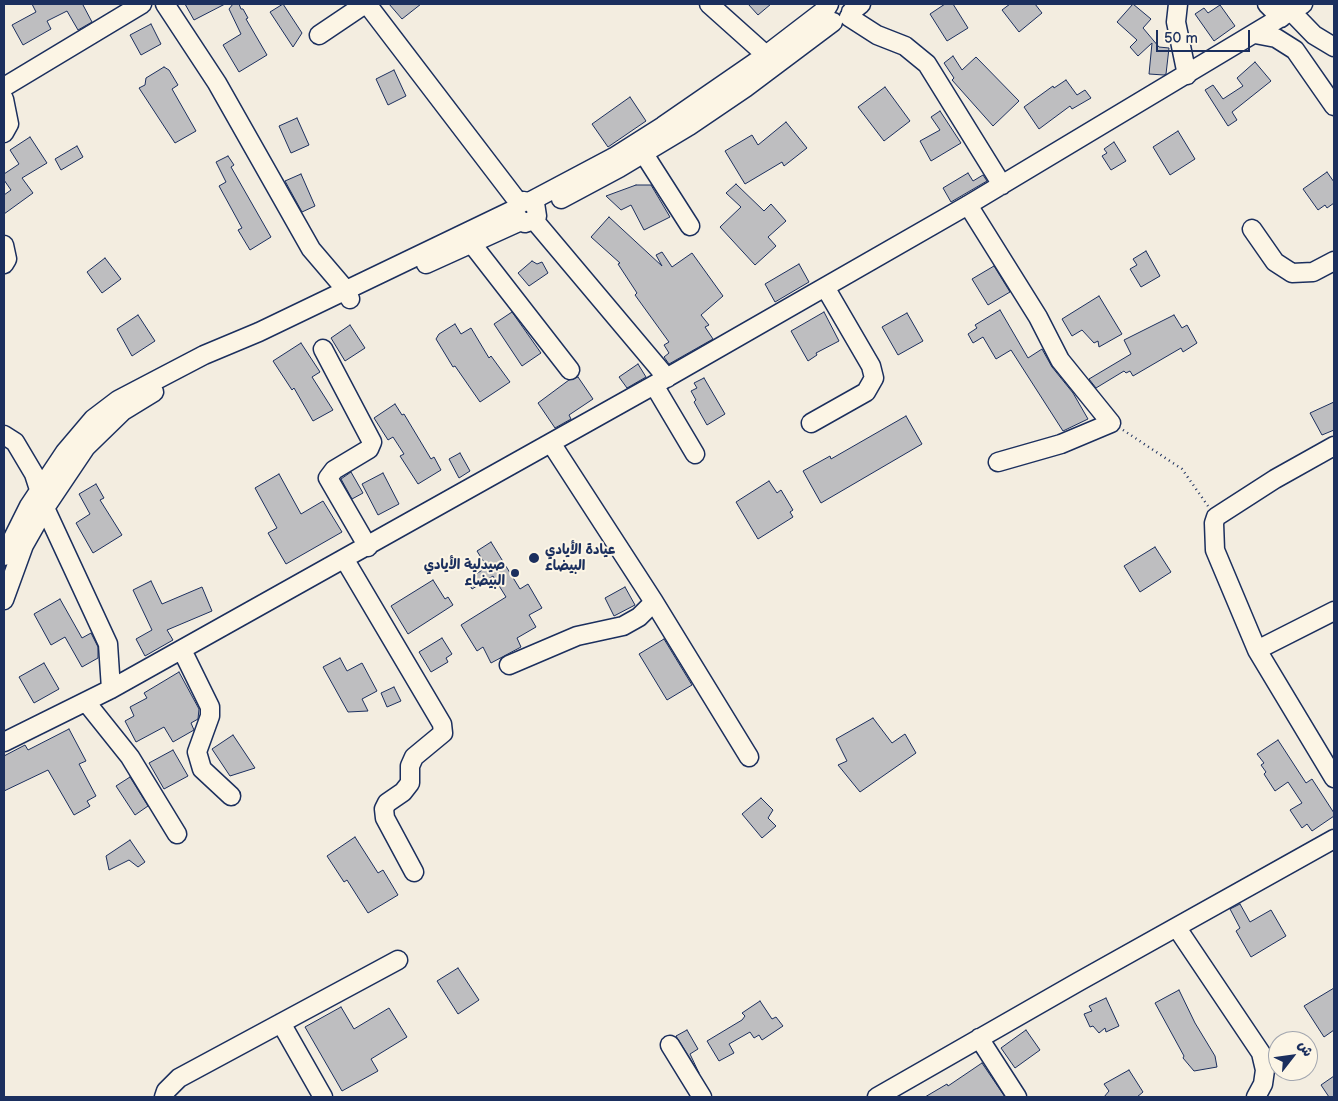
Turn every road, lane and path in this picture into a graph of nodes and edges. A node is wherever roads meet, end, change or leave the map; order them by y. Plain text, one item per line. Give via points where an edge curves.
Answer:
1 (142, 4) edge
2 (165, 4) edge
3 (366, 4) edge
4 (709, 4) edge
5 (1178, 4) edge
6 (1267, 4) edge
7 (1290, 9) edge
8 (842, 10) edge
9 (1255, 34) junction
10 (319, 35) dead end
11 (1334, 47) edge
12 (766, 55) junction
13 (1187, 75) junction
14 (4, 87) edge
15 (4, 99) edge
16 (1334, 106) edge
17 (667, 132) junction
18 (4, 134) edge
19 (644, 154) junction
20 (1002, 185) junction
21 (968, 206) junction
22 (527, 211) junction
23 (690, 226) dead end
24 (1252, 230) dead end
25 (472, 244) junction
26 (4, 245) edge
27 (1334, 261) edge
28 (4, 264) edge
29 (825, 288) junction
30 (348, 294) junction
31 (323, 349) dead end
32 (570, 370) dead end
33 (661, 382) junction
34 (811, 423) dead end
35 (1111, 423) junction
36 (4, 434) edge
37 (551, 443) junction
38 (1334, 446) edge
39 (695, 454) dead end
40 (998, 462) dead end
41 (39, 491) junction
42 (45, 508) junction
43 (1216, 517) junction
44 (368, 547) junction
45 (4, 556) edge
46 (345, 560) junction
47 (4, 600) edge
48 (654, 602) junction
49 (1334, 611) edge
50 (182, 650) junction
51 (1257, 650) junction
52 (509, 665) dead end
53 (111, 689) junction
54 (86, 702) junction
55 (4, 742) edge
56 (749, 757) dead end
57 (1334, 778) edge
58 (231, 796) dead end
59 (177, 834) dead end
60 (1334, 839) edge
61 (414, 872) dead end
62 (1177, 928) junction
63 (398, 960) dead end
64 (281, 1023) junction
65 (979, 1038) junction
66 (670, 1046) dead end
67 (880, 1096) edge
68 (164, 1097) edge
69 (324, 1097) edge
70 (702, 1097) edge
71 (1017, 1097) edge
72 (1256, 1097) edge

1 - 14 street
2 - 30 street via 217,83 311,249
3 - 10 street
3 - 22 street
4 - 12 street
5 - 13 street via 1176,22
6 - 7 street
7 - 9 street
7 - 11 street via 1314,36
8 - 12 street
8 - 17 street via 745,88
8 - 20 street via 881,37 905,46 927,64
9 - 13 street
9 - 16 street via 1276,38 1295,50
12 - 17 street
13 - 20 street
15 - 18 street via 9,124
17 - 19 street
17 - 22 street via 614,157
19 - 22 street
19 - 23 street
20 - 21 street
21 - 29 street
21 - 35 street via 1038,317 1060,360
22 - 25 street
22 - 30 street
22 - 33 street
24 - 27 street via 1275,262 1292,274 1313,272
25 - 30 street
25 - 32 street
26 - 28 street via 7,260
29 - 33 street
29 - 34 street via 871,366 874,378 866,392
30 - 41 street via 204,355 118,400 80,433
30 - 42 street via 123,411 86,447
31 - 44 street via 372,442 368,449 334,470 328,478
33 - 37 street
33 - 39 street
35 - 40 street via 1061,444
35 - 43 path via 1182,468
36 - 41 street via 15,442 34,474
37 - 44 street
37 - 48 street
38 - 43 street via 1274,479
41 - 42 street
41 - 45 street
42 - 47 street via 24,545
42 - 53 street via 108,644
43 - 51 street via 1213,529 1215,550
44 - 46 street
46 - 50 street
46 - 61 street via 442,724 443,733 414,757 410,766 410,782 384,809 385,818
48 - 52 street via 639,617 622,626 577,636
48 - 56 street
49 - 51 street
50 - 53 street
50 - 58 street via 210,707 197,752 202,769
51 - 57 street
53 - 54 street
54 - 55 street
54 - 59 street via 130,757
60 - 62 street
62 - 65 street
62 - 72 street via 1261,1054 1265,1070 1263,1084
63 - 64 street
64 - 68 street via 179,1078
64 - 69 street
65 - 67 street
65 - 71 street
66 - 70 street

